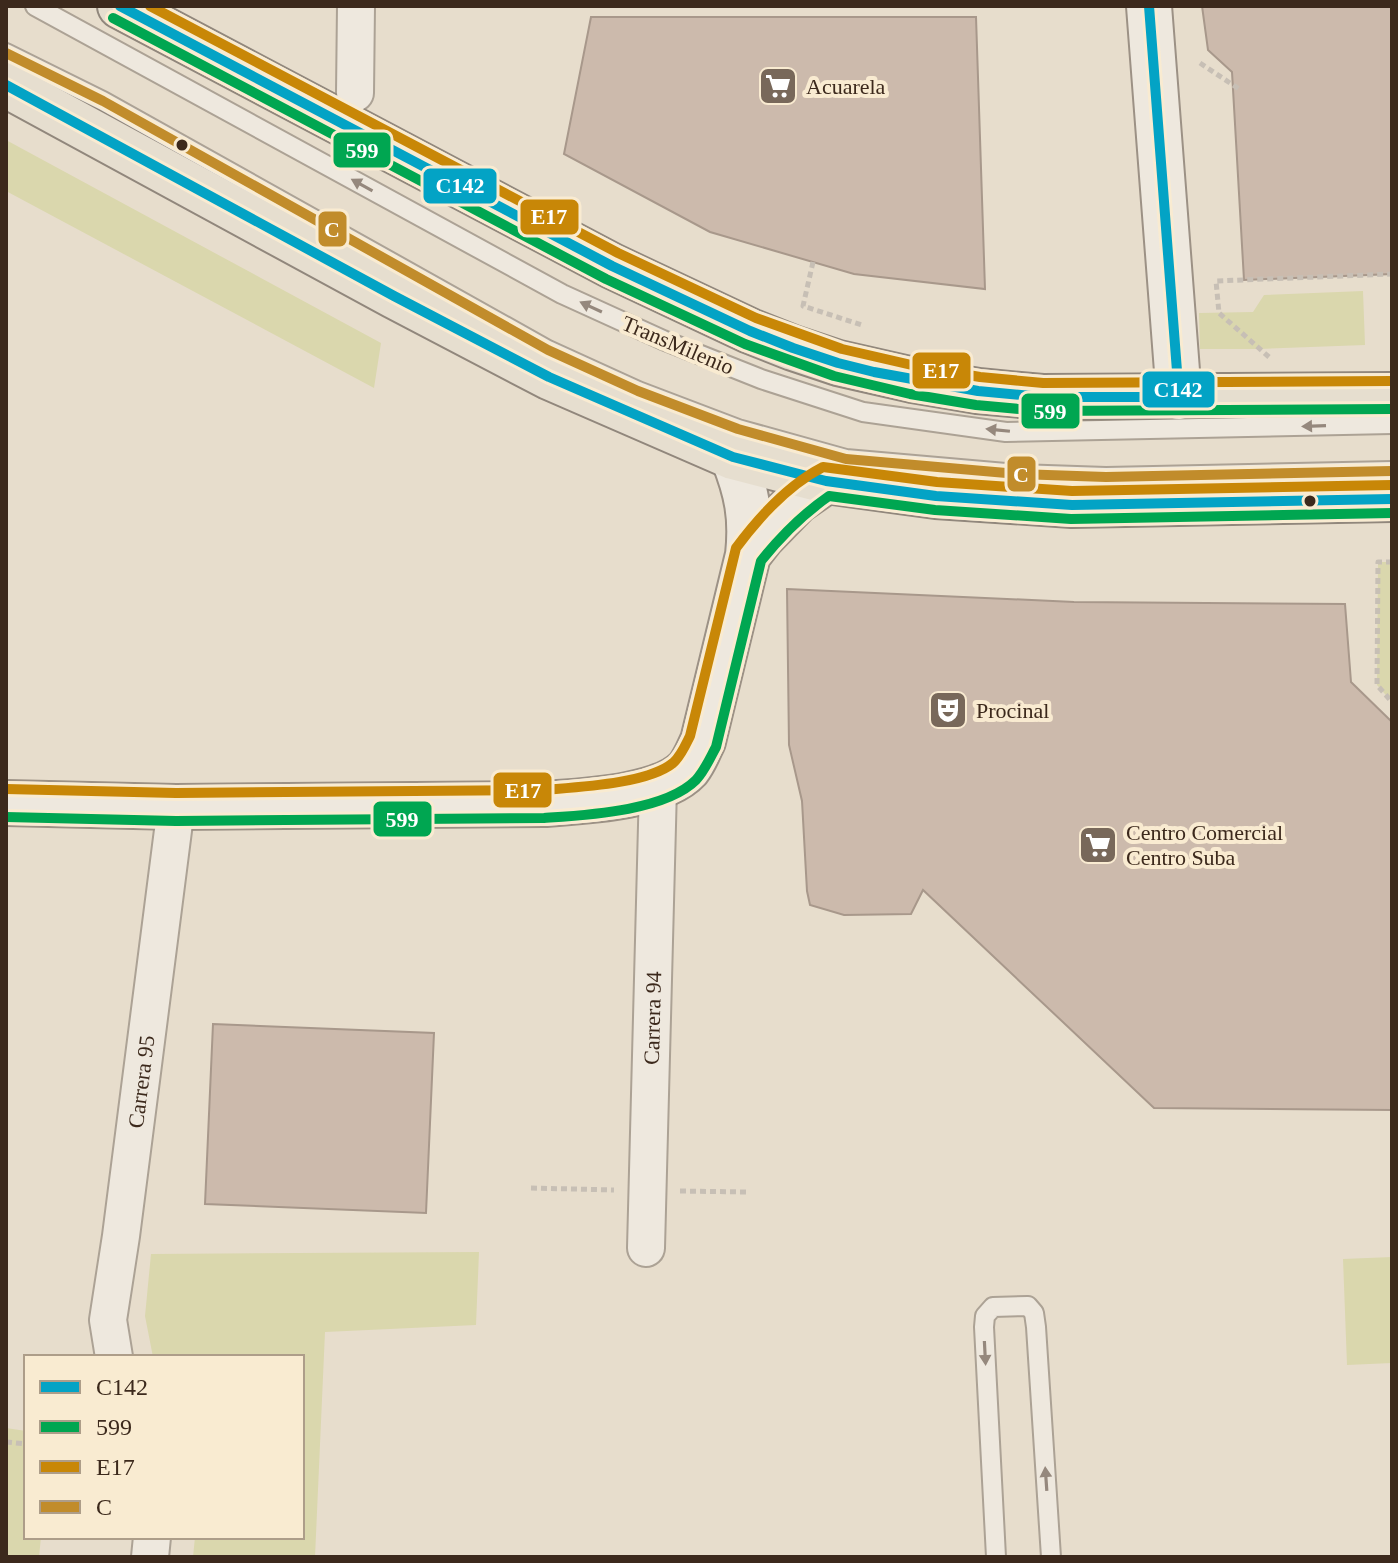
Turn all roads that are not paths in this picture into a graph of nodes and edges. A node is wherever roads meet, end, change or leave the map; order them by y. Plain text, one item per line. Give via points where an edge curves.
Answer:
1 (35, 6) edge
2 (120, 6) edge
3 (356, 6) edge
4 (1149, 6) edge
5 (6, 53) edge
6 (6, 85) edge
7 (355, 93) dead end
8 (1392, 395) edge
9 (1179, 397) junction
10 (1392, 424) edge
11 (733, 457) junction
12 (1392, 471) edge
13 (826, 481) junction
14 (1392, 499) edge
15 (748, 555) junction
16 (658, 787) junction
17 (6, 803) edge
18 (176, 807) junction
19 (646, 1248) dead end
20 (114, 1355) edge
21 (996, 1557) edge
22 (1051, 1557) edge

10 -> 1 lane, TransMilenio via 1006,432 863,412 761,379 562,294
2 - 9 main road via 612,266 793,348 874,372 978,391 1042,397
3 - 7 street
4 - 9 main road
5 - 12 lane via 103,101 548,350 738,429 846,459 1018,474
6 - 11 main road via 549,377
8 - 9 main road
11 - 13 main road
11 - 15 main road via 749,510
13 - 14 main road via 936,496 1072,505
13 - 15 main road via 797,501
15 - 16 main road via 703,741 686,770
16 - 18 main road via 544,804
16 - 19 street, Carrera 94
17 - 18 main road
18 - 20 street, Carrera 95 via 108,1320
22 -> 21 lane via 1036,1327 1028,1306 993,1307 985,1316

